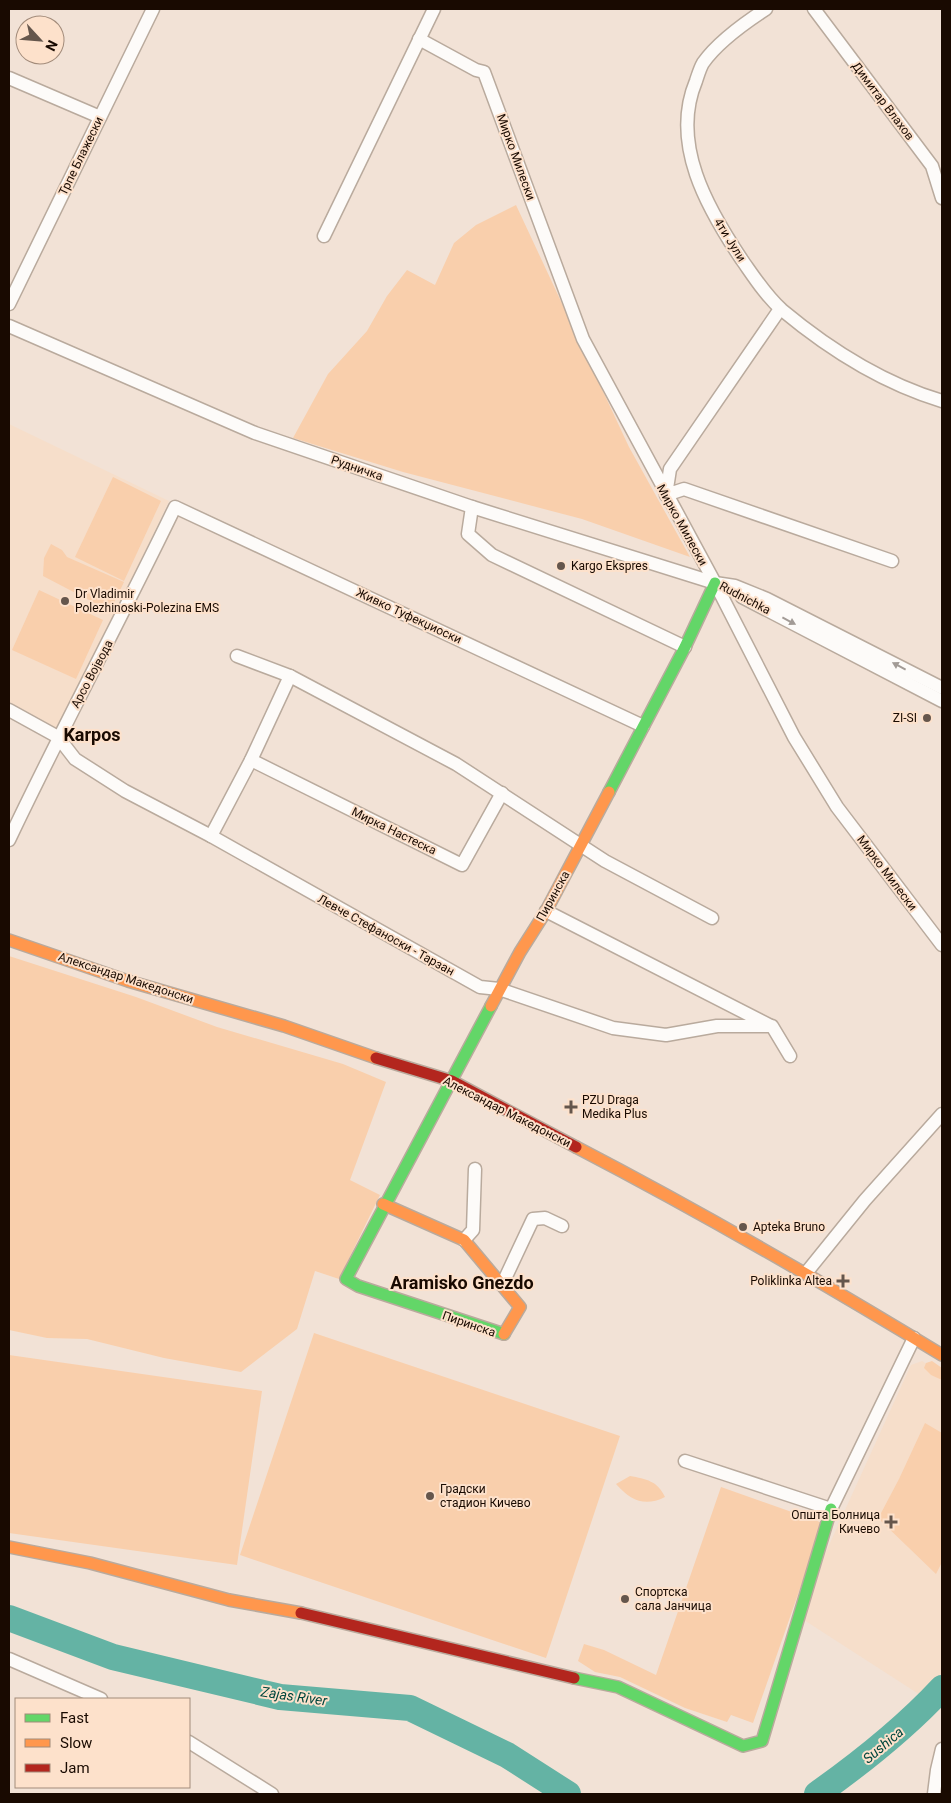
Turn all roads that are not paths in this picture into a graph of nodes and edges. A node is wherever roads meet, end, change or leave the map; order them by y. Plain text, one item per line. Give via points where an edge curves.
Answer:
1 (152, 9) edge
2 (434, 9) edge
3 (766, 9) edge
4 (814, 9) edge
5 (420, 39) junction
6 (9, 78) edge
7 (100, 116) junction
8 (942, 198) edge
9 (324, 236) dead end
10 (9, 304) edge
11 (780, 309) junction
12 (9, 326) edge
13 (942, 401) edge
14 (666, 495) junction
15 (174, 507) joint
16 (472, 507) junction
17 (892, 561) dead end
18 (715, 583) junction
19 (685, 648) junction
20 (237, 656) dead end
21 (290, 676) junction
22 (942, 688) edge
23 (942, 701) edge
24 (9, 710) edge
25 (643, 726) junction
26 (58, 737) junction
27 (251, 760) junction
28 (502, 793) junction
29 (211, 836) junction
30 (9, 840) edge
31 (581, 845) junction
32 (546, 911) junction
33 (712, 918) dead end
34 (9, 940) edge
35 (942, 945) edge
36 (500, 989) junction
37 (772, 1026) junction
38 (790, 1056) dead end
39 (452, 1081) junction
40 (942, 1114) edge
41 (475, 1168) dead end
42 (383, 1204) junction
43 (562, 1226) dead end
44 (464, 1240) junction
45 (806, 1273) junction
46 (502, 1285) junction
47 (914, 1338) junction
48 (942, 1355) edge
49 (685, 1461) dead end
50 (831, 1509) junction
51 (9, 1547) edge
52 (9, 1659) edge
53 (99, 1698) edge
54 (190, 1743) edge
55 (942, 1750) edge
56 (272, 1794) edge
57 (934, 1794) edge

1 - 7 street, Трпе Блажески
2 - 5 street
3 - 11 street, 4ти Јули via 738,28 704,63 688,100 688,137 690,156 703,194 728,239
4 - 8 street, Димитар Влахов via 932,166
5 - 9 street
5 - 14 street, Мирко Милески via 484,72 583,339
6 - 7 street
7 - 10 street, Трпе Блажески
11 - 13 street, 4ти Јули via 838,353 893,384
11 - 14 street via 670,469
12 - 16 street, Рудничка via 255,433
14 - 17 street via 684,489
14 - 18 street, Мирко Милески
15 - 25 street, Живко Туфекџиоски
15 - 26 street, Арсо Војвода via 119,623
16 - 18 street, Рудничка
16 - 19 street via 468,534 492,554
18 - 19 street, Пиринска
22 -> 18 street, Rudnichka via 767,599 735,586
18 -> 23 street, Rudnichka
18 - 35 street, Мирко Милески via 794,737 832,800
19 - 25 street, Пиринска
20 - 21 street
21 - 27 street
21 - 28 street via 456,764
24 - 26 street, Левче Стефаноски - Тарзан
25 - 31 street, Пиринска
26 - 29 street, Левче Стефаноски - Тарзан via 75,759 125,791
26 - 30 street, Арсо Војвода
27 - 28 street, Мирка Настеска via 462,865
27 - 29 street
28 - 31 street
29 - 36 street, Левче Стефаноски - Тарзан via 480,987
31 - 32 street, Пиринска
31 - 33 street
32 - 36 street, Пиринска
32 - 37 street
34 - 39 street, Александар Македонски via 128,981 284,1026
36 - 37 street, Левче Стефаноски - Тарзан via 613,1028 666,1035 717,1026
36 - 39 street, Пиринска
37 - 38 street
39 - 42 street, Пиринска
39 - 45 street, Александар Македонски via 661,1191
40 - 45 street
41 - 44 street via 473,1230
42 - 44 street, Пиринска
42 - 46 street, Пиринска via 346,1279 358,1286 504,1335 520,1307
43 - 46 street via 545,1218 533,1219
44 - 46 street, Пиринска
45 - 47 street, Александар Македонски
47 - 48 street, Александар Македонски
47 - 50 street
49 - 50 street
50 - 51 street via 762,1741 743,1746 618,1687 285,1609 229,1600 90,1563
52 - 53 street
54 - 56 street
55 - 57 street

